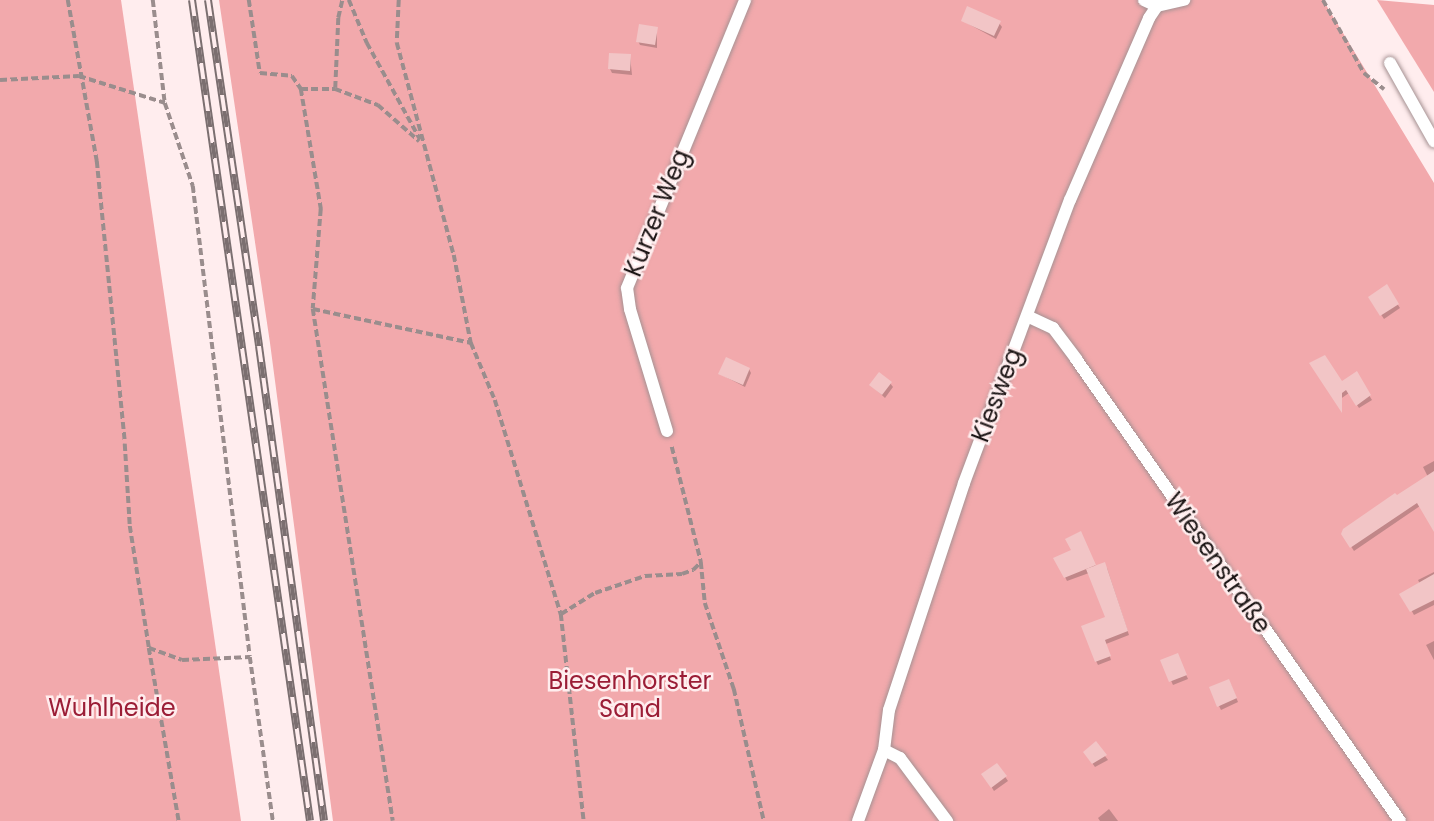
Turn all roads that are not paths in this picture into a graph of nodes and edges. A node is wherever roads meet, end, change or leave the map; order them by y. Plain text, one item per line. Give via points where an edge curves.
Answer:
1 (745, 0) edge
2 (1144, 0) edge
3 (1184, 0) edge
4 (1157, 6) junction
5 (1391, 63) dead end
6 (1434, 141) edge
7 (1027, 316) junction
8 (667, 431) road end
9 (884, 750) junction
10 (858, 821) edge
11 (947, 821) edge
12 (1400, 821) edge

1 - 8 lane, Kurzer Weg via 627,288 629,309
2 - 4 lane
3 - 4 lane
4 - 7 lane, Kiesweg via 1070,200
5 - 6 lane
7 - 9 lane, Kiesweg via 964,482 889,710
7 - 12 lane, Wiesenstraße via 1053,328 1076,359
9 - 10 lane, Kiesweg
9 - 11 lane via 900,758

